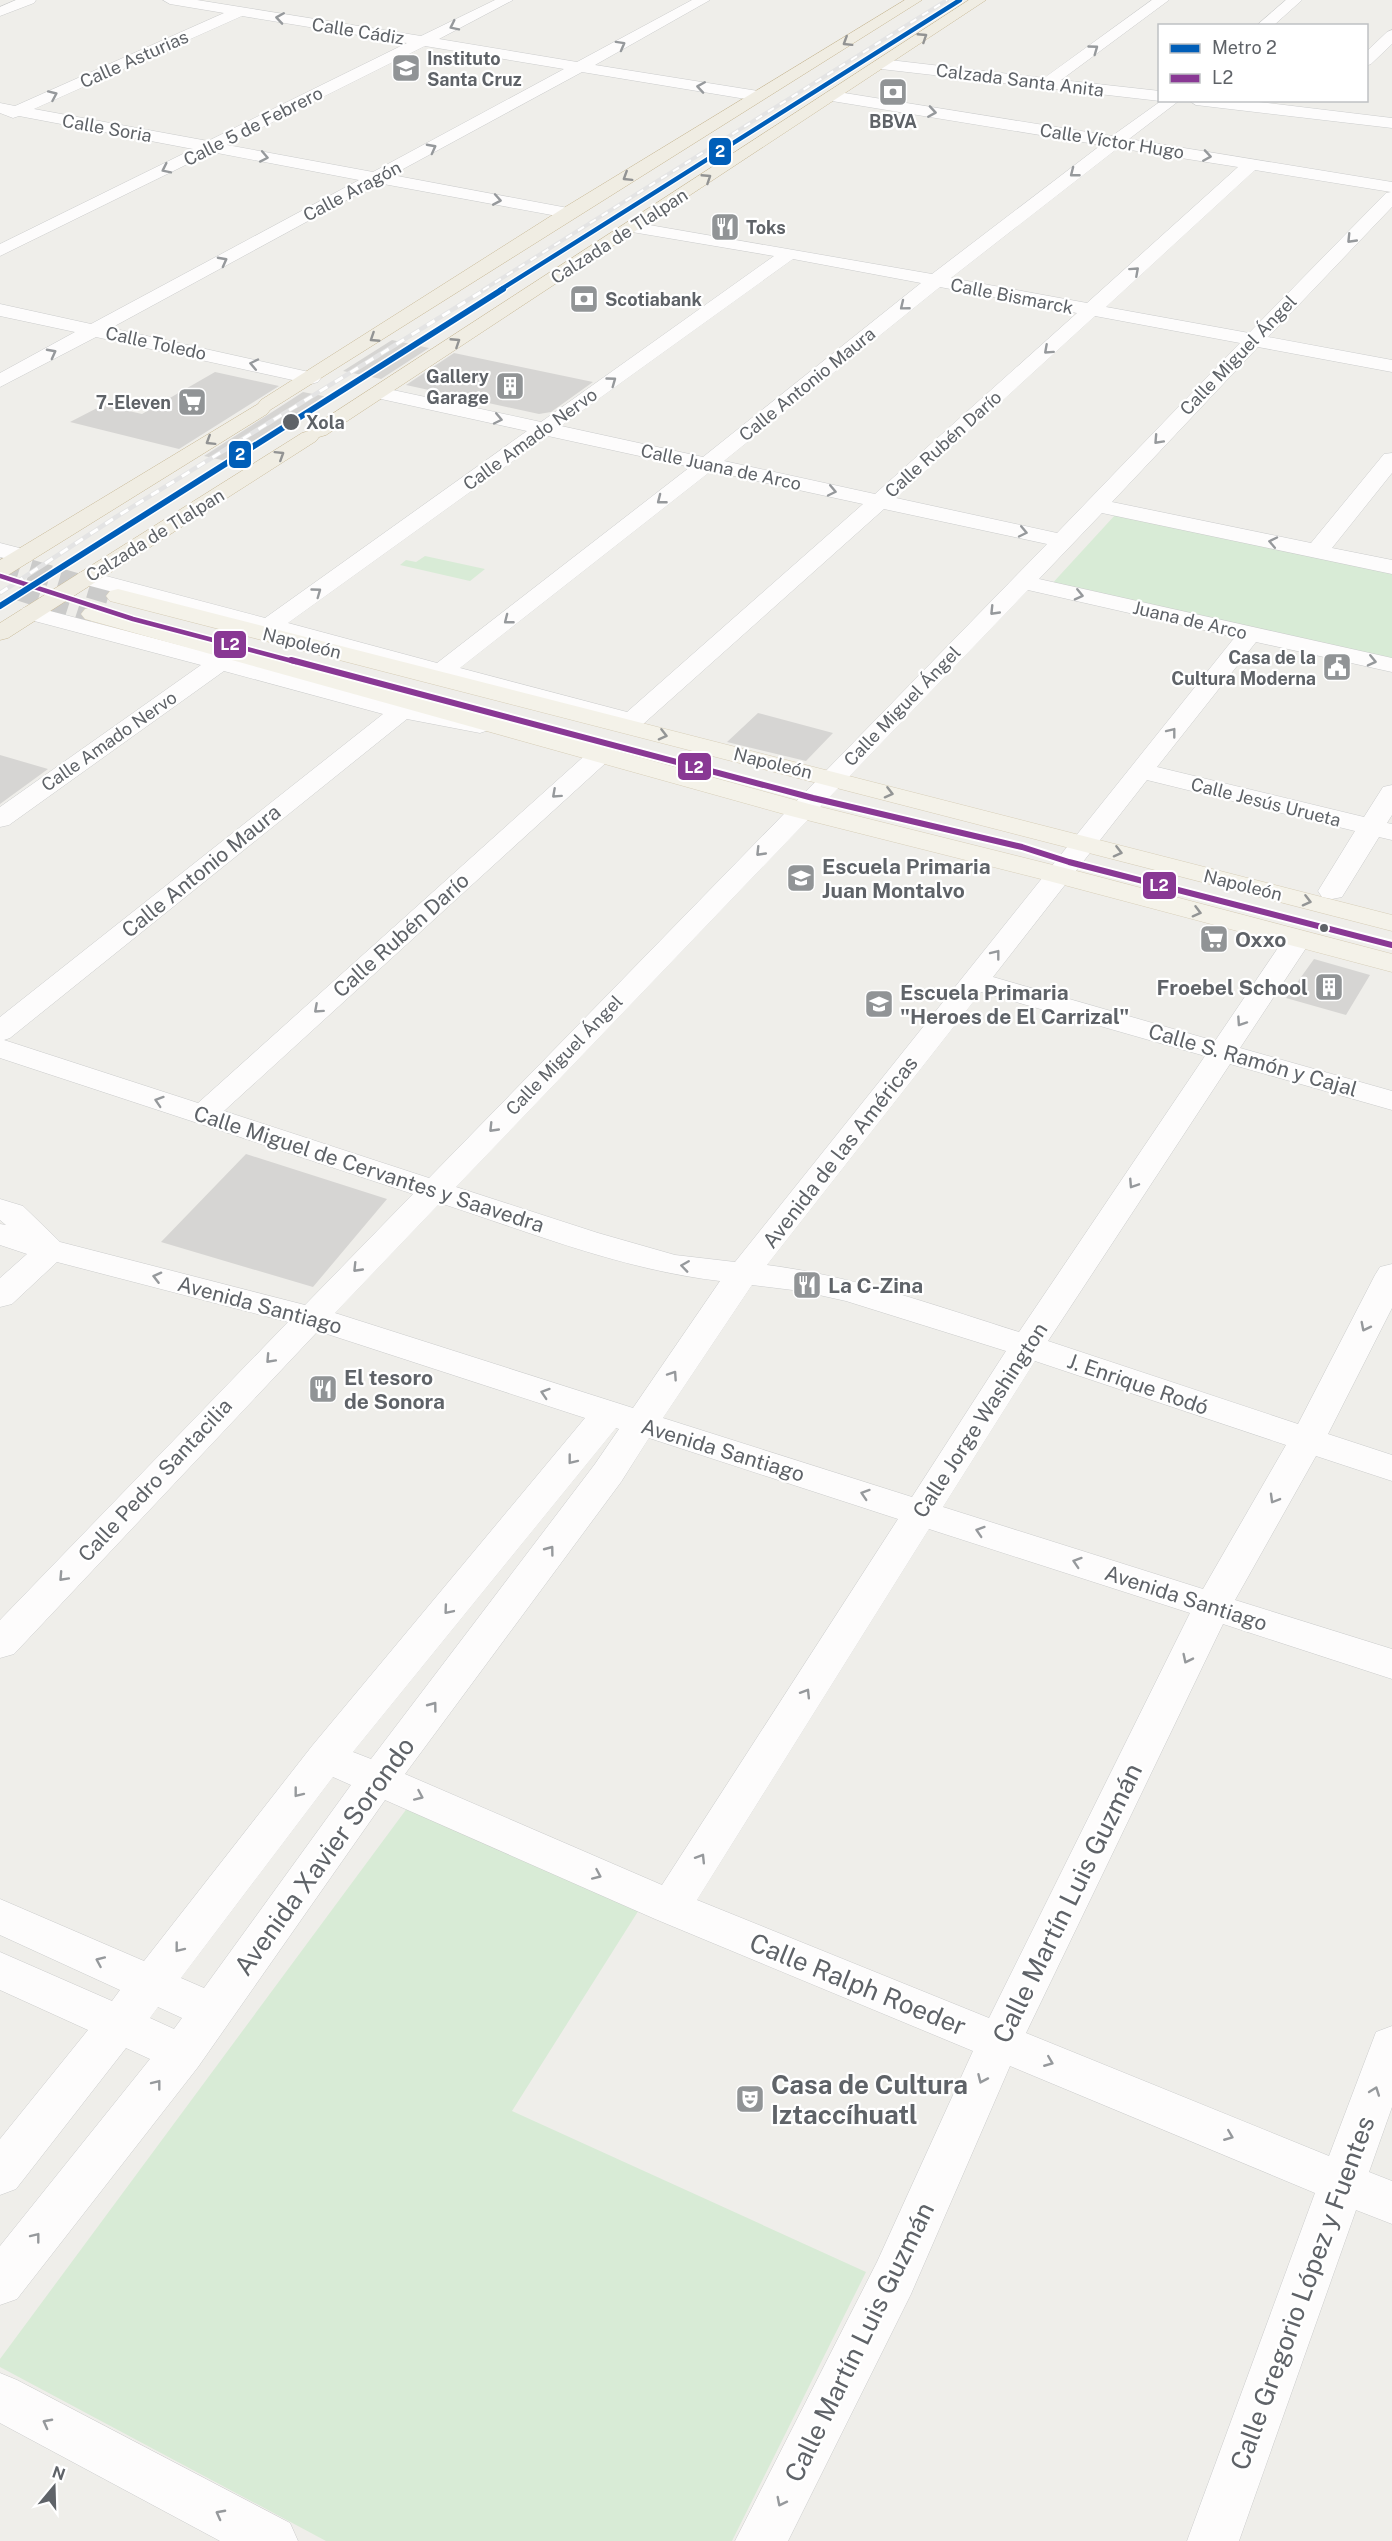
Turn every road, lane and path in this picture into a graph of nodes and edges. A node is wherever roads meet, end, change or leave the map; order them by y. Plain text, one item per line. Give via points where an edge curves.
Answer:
1 (29, 0) edge
2 (170, 0) edge
3 (268, 0) edge
4 (506, 0) edge
5 (703, 0) edge
6 (915, 0) edge
7 (979, 0) edge
8 (1162, 0) edge
9 (1294, 0) edge
10 (0, 12) edge
11 (241, 12) junction
12 (1265, 24) edge
13 (1392, 35) edge
14 (422, 41) junction
15 (1368, 59) edge
16 (881, 64) junction
17 (581, 67) junction
18 (1047, 83) junction
19 (758, 96) junction
20 (832, 96) junction
21 (1158, 96) edge
22 (1169, 102) edge
23 (1213, 102) edge
24 (1327, 102) edge
25 (0, 108) edge
26 (17, 111) junction
27 (1315, 114) junction
28 (0, 119) edge
29 (1392, 123) edge
30 (1115, 141) junction
31 (212, 147) junction
32 (1252, 164) junction
33 (377, 178) junction
34 (1392, 187) edge
35 (1392, 197) edge
36 (568, 213) junction
37 (632, 227) junction
38 (0, 250) edge
39 (790, 253) junction
40 (935, 281) junction
41 (0, 310) edge
42 (1091, 311) junction
43 (95, 330) junction
44 (1251, 341) junction
45 (1392, 366) edge
46 (311, 378) junction
47 (0, 381) edge
48 (379, 393) junction
49 (544, 429) junction
50 (1392, 459) edge
51 (707, 464) junction
52 (879, 501) junction
53 (1097, 505) junction
54 (1062, 541) junction
55 (0, 549) edge
56 (1317, 551) junction
57 (23, 556) junction
58 (1392, 567) edge
59 (0, 570) edge
60 (87, 578) junction
61 (1022, 582) junction
62 (118, 596) tunnel mouth
63 (31, 613) junction
64 (93, 614) tunnel mouth
65 (269, 626) junction
66 (0, 633) edge
67 (1250, 633) junction
68 (219, 664) junction
69 (1392, 665) edge
70 (443, 670) junction
71 (402, 711) junction
72 (632, 721) joint
73 (535, 736) junction
74 (600, 755) junction
75 (1141, 771) junction
76 (832, 779) junction
77 (1392, 793) edge
78 (800, 810) junction
79 (0, 819) edge
80 (1382, 830) edge
81 (1084, 843) junction
82 (1059, 875) junction
83 (1332, 891) dead end
84 (1392, 923) edge
85 (1298, 939) junction
86 (1392, 963) edge
87 (975, 981) junction
88 (0, 1032) edge
89 (0, 1048) edge
90 (1221, 1051) junction
91 (1392, 1101) edge
92 (202, 1115) junction
93 (432, 1191) junction
94 (0, 1209) edge
95 (0, 1234) edge
96 (0, 1249) edge
97 (51, 1250) junction
98 (743, 1275) junction
99 (1392, 1275) edge
100 (0, 1296) edge
101 (310, 1317) junction
102 (1026, 1346) junction
103 (624, 1419) junction
104 (1307, 1440) junction
105 (1392, 1468) edge
106 (921, 1512) junction
107 (1213, 1606) junction
108 (0, 1644) edge
109 (1392, 1664) edge
110 (326, 1757) junction
111 (379, 1778) junction
112 (670, 1907) junction
113 (0, 1916) edge
114 (0, 1971) edge
115 (151, 1984) junction
116 (211, 2011) junction
117 (118, 2025) junction
118 (999, 2042) junction
119 (1392, 2045) edge
120 (182, 2053) junction
121 (0, 2174) edge
122 (1341, 2182) junction
123 (1392, 2203) edge
124 (0, 2283) edge
125 (0, 2397) edge
126 (272, 2541) edge
127 (761, 2541) edge
128 (1213, 2541) edge

1 - 10 street
2 - 11 street, Calle Cádiz
3 - 11 street, Calle Asturias
4 -> 14 street, Calle 5 de Febrero
17 -> 5 street, Calle Aragón
6 -> 19 highway
16 -> 7 highway, Calzada de Tlalpan
18 -> 8 street
9 - 12 street
14 -> 11 street, Calle Cádiz
26 -> 11 street, Calle Asturias
13 - 15 street
14 - 17 street, Calle Cádiz
14 - 31 street, Calle 5 de Febrero
16 - 18 street, Calzada Santa Anita
16 - 20 highway, Calzada de Tlalpan
19 -> 17 street, Calle Cádiz
33 -> 17 street, Calle Aragón
18 - 21 street, Calzada Santa Anita
19 -> 36 highway
20 -> 30 street, Calle Víctor Hugo
37 -> 20 highway, Calzada de Tlalpan
22 - 30 street, Calle Antonio Maura
23 - 27 street
24 - 27 street
25 - 26 street, Calle Soria
26 - 28 street, Calle Asturias
26 - 31 street, Calle Soria
27 - 29 street
30 -> 32 street, Calle Víctor Hugo
30 -> 40 street, Calle Antonio Maura
31 -> 33 street, Calle Soria
31 -> 38 street, Calle 5 de Febrero
32 - 34 street, Calle Víctor Hugo
42 -> 32 street, Calle Rubén Darío
33 -> 36 street, Calle Soria
43 -> 33 street, Calle Aragón
35 -> 44 street, Calle Miguel Ángel
36 -> 46 highway
37 - 39 street, Calle Bismarck
48 -> 37 highway, Calzada de Tlalpan
39 - 40 street, Calle Bismarck
49 -> 39 street, Calle Amado Nervo
40 - 42 street, Calle Bismarck
40 -> 51 street, Calle Antonio Maura
41 - 43 street, Calle Toledo
42 - 44 street, Calle Bismarck
42 -> 52 street, Calle Rubén Darío
46 -> 43 street, Calle Toledo
47 -> 43 street, Calle Aragón
44 - 45 street, Calle Bismarck
44 -> 53 street, Calle Miguel Ángel
46 -> 57 highway
48 -> 49 street, Calle Juana de Arco
60 -> 48 highway, Calzada de Tlalpan
49 - 51 street, Calle Juana de Arco
65 -> 49 street, Calle Amado Nervo
50 - 56 street
51 -> 52 street, Calle Juana de Arco
51 -> 70 street, Calle Antonio Maura
52 -> 54 street, Calle Juana de Arco
52 - 72 street, Calle Rubén Darío
53 - 54 street, Calle Miguel Ángel
56 -> 53 street
54 - 61 street, Calle Miguel Ángel
55 - 57 street
56 - 58 street
57 - 59 highway
60 - 63 highway, Calzada de Tlalpan
60 - 65 street, Napoleón
61 -> 67 street, Juana de Arco
61 -> 76 street, Calle Miguel Ángel
62 -> 76 main road, Napoleón
63 - 66 highway, Calzada de Tlalpan
63 - 68 street, Napoleón
64 - 73 main road, Napoleón
65 - 70 street, Napoleón
67 -> 69 street, Juana de Arco
75 -> 67 street, Avenida de las Américas
68 - 71 street, Napoleón
68 - 79 street, Calle Amado Nervo
70 - 72 street, Napoleón
71 - 73 street, Napoleón
71 - 88 street, Calle Antonio Maura
73 - 74 main road, Napoleón
74 - 78 main road, Napoleón
74 -> 92 street, Calle Rubén Darío
75 - 80 street, Calle Jesús Urueta
75 - 81 street, Avenida de las Américas
76 - 78 street, Calle Miguel Ángel
76 -> 81 main road, Napoleón
77 - 80 street
78 - 82 main road, Napoleón
78 -> 93 street, Calle Miguel Ángel
80 - 83 street
81 - 82 street, Avenida de las Américas
81 -> 84 main road, Napoleón
82 -> 85 main road, Napoleón
87 -> 82 street, Avenida de las Américas
85 - 86 main road, Napoleón
85 -> 90 street, Calle Jorge Washington
87 - 90 street, Calle S. Ramón y Cajal
87 - 98 street, Avenida de las Américas
92 -> 89 street, Calle Miguel de Cervantes y Saavedra
90 - 91 street, Calle S. Ramón y Cajal
90 -> 102 street, Calle Jorge Washington
92 - 93 street, Calle Miguel de Cervantes y Saavedra
98 -> 93 street, Calle Miguel de Cervantes y Saavedra via 674,1265
93 -> 101 street, Calle Miguel Ángel
94 - 97 street, Avenida Santiago via 12,1213
95 - 97 street, Avenida Santiago
96 - 97 street, Avenida Santiago
97 - 100 street
101 -> 97 street, Avenida Santiago
98 - 102 street, J. Enrique Rodó via 801,1280 852,1291
103 -> 98 street, Avenida de las Américas
99 -> 104 street, Calle Martín Luis Guzmán
103 -> 101 street, Avenida Santiago
101 -> 108 street, Calle Pedro Santacilia
102 - 104 street, J. Enrique Rodó
102 - 106 street, Calle Jorge Washington
106 -> 103 street, Avenida Santiago
103 -> 110 street via 570,1462
111 -> 103 street, Avenida Xavier Sorondo via 608,1473
104 - 105 street, J. Enrique Rodó
104 -> 107 street, Calle Martín Luis Guzmán
107 -> 106 street, Avenida Santiago
112 -> 106 street, Calle Jorge Washington
107 - 109 street, Avenida Santiago
107 -> 118 street, Calle Martín Luis Guzmán
110 - 111 street, Calle Ralph Roeder
110 -> 115 street
111 -> 112 street, Calle Ralph Roeder
111 - 116 street, Avenida Xavier Sorondo
112 - 118 street, Calle Ralph Roeder
115 -> 113 street
114 - 117 street
115 - 116 street
115 - 117 street
116 - 120 street, Avenida Xavier Sorondo
117 - 120 street
117 - 121 street
118 -> 122 street, Calle Ralph Roeder
118 -> 127 street, Calle Martín Luis Guzmán via 894,2278
122 -> 119 street, Calle Gregorio López y Fuentes
124 -> 120 street, Avenida Xavier Sorondo
122 - 123 street, Calle Ralph Roeder
122 - 128 street, Calle Gregorio López y Fuentes
126 -> 125 street

